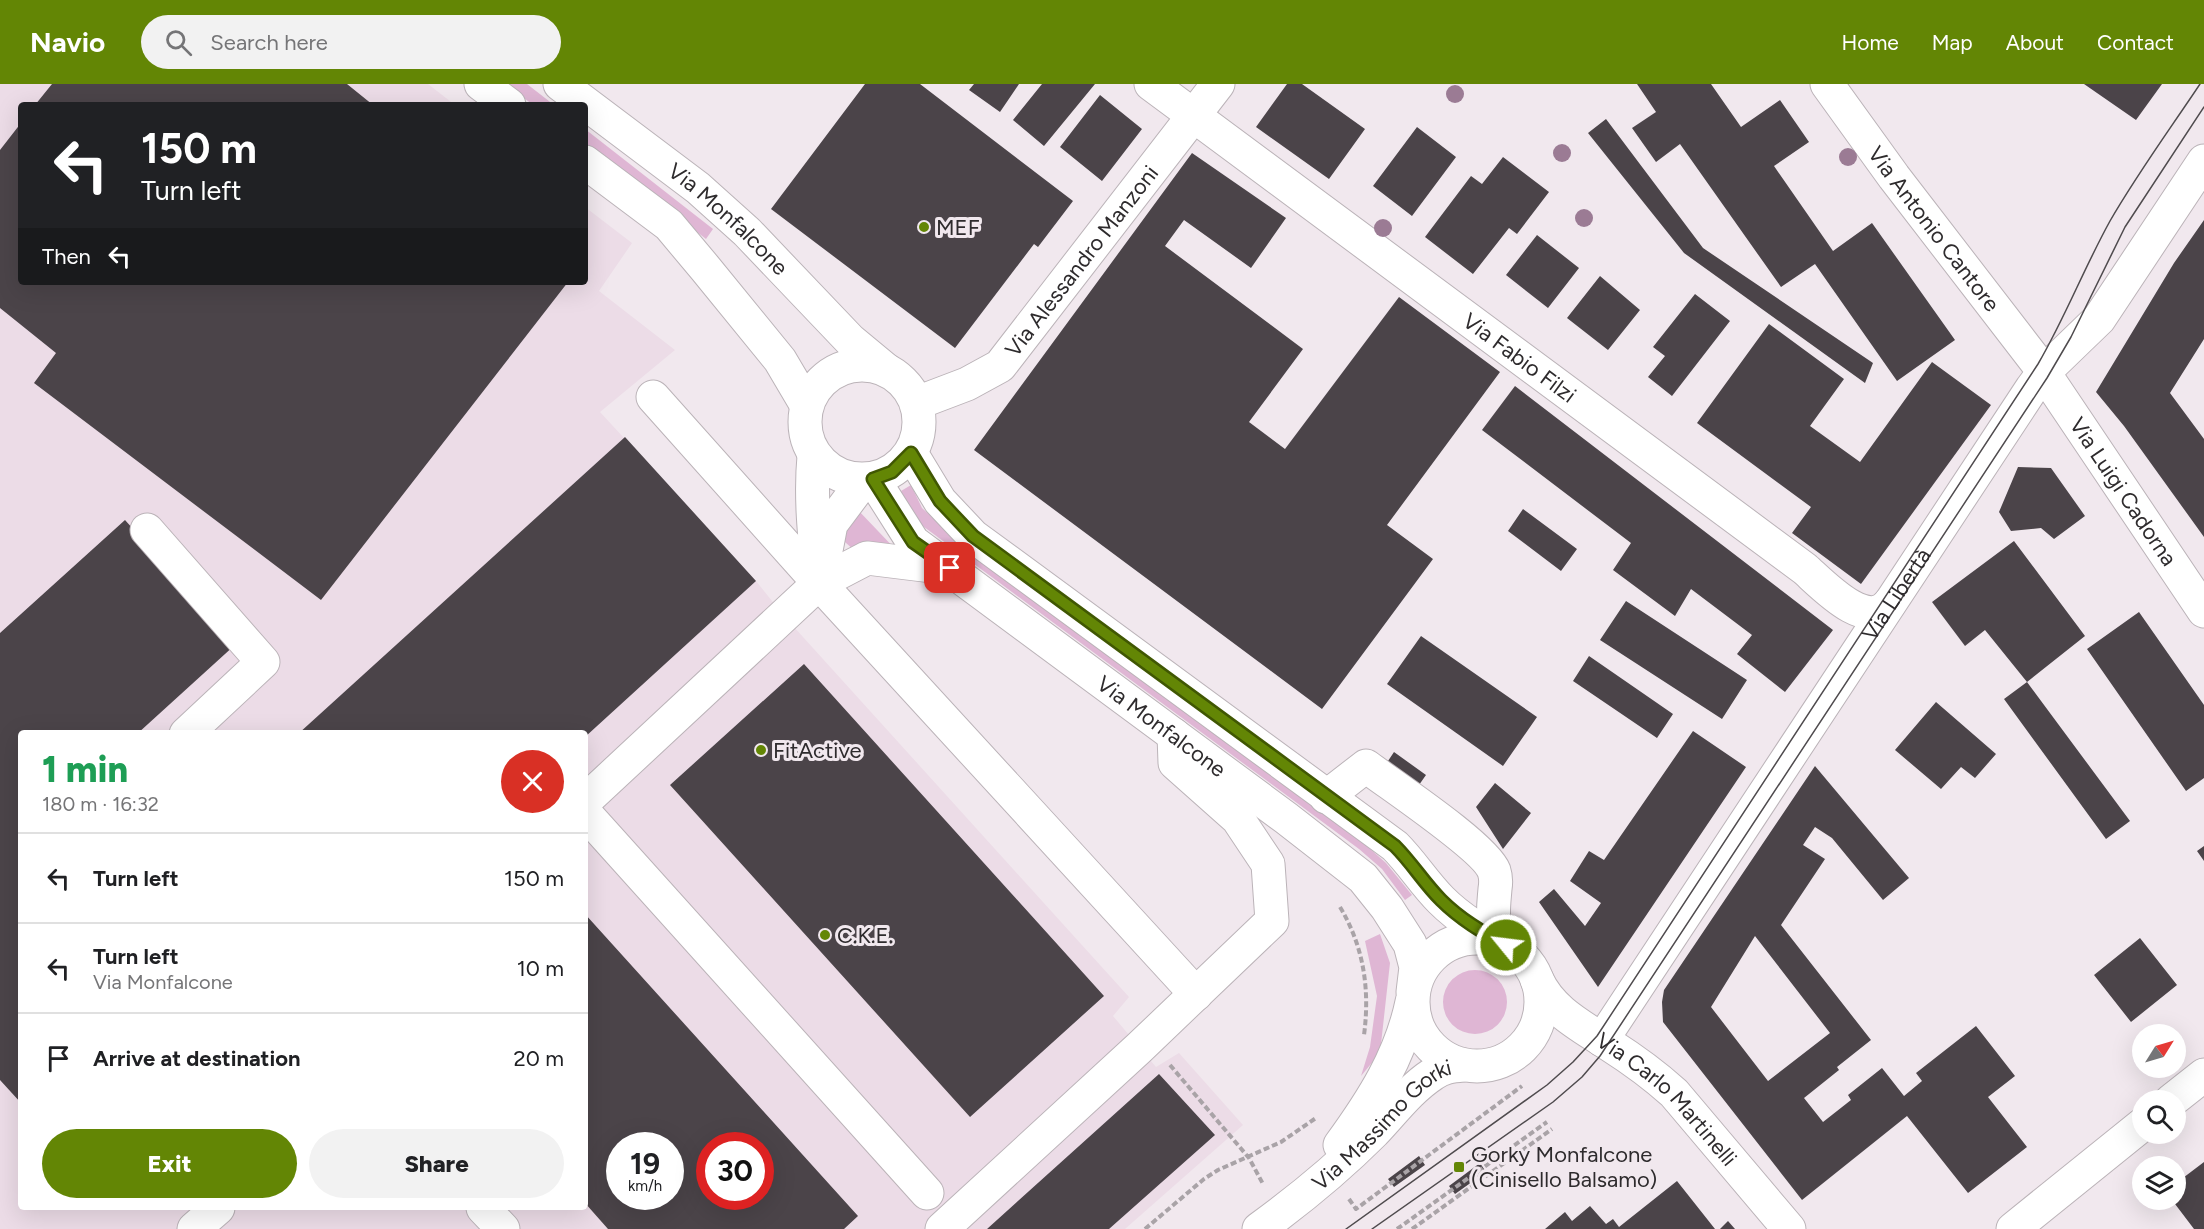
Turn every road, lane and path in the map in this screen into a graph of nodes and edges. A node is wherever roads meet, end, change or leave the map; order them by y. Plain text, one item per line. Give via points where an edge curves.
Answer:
1 (481, 84) edge
2 (560, 84) edge
3 (1151, 84) edge
4 (1218, 84) edge
5 (1827, 84) edge
6 (505, 102) edge
7 (584, 102) edge
8 (588, 105) edge
9 (1194, 116) junction
10 (2204, 161) edge
11 (588, 164) edge
12 (885, 369) junction
13 (2043, 373) junction
14 (653, 397) dead end
15 (806, 404) junction
16 (917, 404) junction
17 (911, 453) junction
18 (814, 456) junction
19 (868, 480) junction
20 (147, 530) dead end
21 (950, 568) junction
22 (819, 583) junction
23 (1889, 604) junction
24 (2204, 610) edge
25 (190, 730) edge
26 (1174, 735) junction
27 (1326, 797) junction
28 (588, 798) edge
29 (588, 816) edge
30 (1335, 902) dead end
31 (1506, 945) junction
32 (1537, 979) junction
33 (1196, 994) junction
34 (1413, 996) junction
35 (1148, 1039) junction
36 (1602, 1040) junction
37 (1363, 1042) dead end
38 (1463, 1065) junction
39 (2204, 1075) edge
40 (1521, 1086) dead end
41 (2185, 1090) edge
42 (1324, 1111) dead end
43 (1547, 1122) dead end
44 (1552, 1129) dead end
45 (2132, 1133) edge
46 (1249, 1158) junction
47 (1265, 1188) dead end
48 (1305, 1192) junction
49 (927, 1193) dead end
50 (1348, 1198) dead end
51 (216, 1210) edge
52 (485, 1210) edge
53 (194, 1229) edge
54 (503, 1229) edge
55 (942, 1229) edge
56 (1145, 1229) edge
57 (1259, 1229) edge
58 (1397, 1229) edge
59 (1412, 1229) edge
60 (1789, 1229) edge
61 (2013, 1229) edge

1 - 6 street
2 - 7 street, Via Monfalcone
3 - 9 street, Via Fabio Filzi
4 - 9 street, Via Alessandro Manzoni
5 - 13 street, Via Antonio Cantore
8 - 12 street, Via Monfalcone via 698,188 747,232 850,340
9 - 16 street, Via Alessandro Manzoni via 1000,366
9 - 23 street, Via Fabio Filzi via 1852,607 1874,614
10 - 13 street, Via Libertà via 2099,319
11 - 15 street, Via Monfalcone via 669,225 780,360
12 - 15 street via 865,364 839,368 822,379
12 - 16 street via 903,382
13 - 23 street, Via Libertà
13 - 24 street, Via Luigi Cadorna
14 - 22 street
15 - 18 street via 803,424
16 - 17 street via 919,434
17 - 19 street via 892,472
17 - 27 street, Via Monfalcone via 940,501 973,536
18 - 19 street via 829,470
18 - 22 street via 813,523
19 - 21 street, Via Monfalcone via 913,542
19 - 22 street via 831,524
20 - 25 street via 264,662
21 - 22 street via 867,558
21 - 26 street, Via Monfalcone
22 - 28 street
22 - 33 street
23 - 36 street, Via Libertà
26 - 33 street via 1175,763 1238,819 1268,864 1272,921
26 - 34 street, Via Monfalcone via 1363,878 1388,908 1413,951
27 - 31 street, Via Monfalcone via 1395,846 1461,918
27 - 31 street via 1366,766 1458,834 1494,869 1494,923
29 - 49 street
30 - 37 path via 1361,952 1366,999
31 - 32 street via 1526,960
31 - 34 street via 1480,938 1450,944 1425,963
32 - 36 street, Via Carlo Martinelli via 1560,1012
32 - 38 street via 1540,1010 1528,1042 1499,1063
33 - 35 street
34 - 38 street via 1416,1022 1424,1039 1443,1057
34 - 48 street, Via Massimo Gorki via 1406,1031 1391,1065 1354,1125
35 - 46 path
35 - 55 street
36 - 60 street, Via Carlo Martinelli via 1674,1093
38 - 48 street, Via Massimo Gorki via 1441,1069 1425,1080
39 - 41 street
40 - 50 path via 1356,1209
42 - 46 path
43 - 58 path
44 - 59 path
45 - 61 street
46 - 47 path
46 - 56 path via 1204,1179
48 - 57 street, Via Massimo Gorki
51 - 53 street
52 - 54 street

